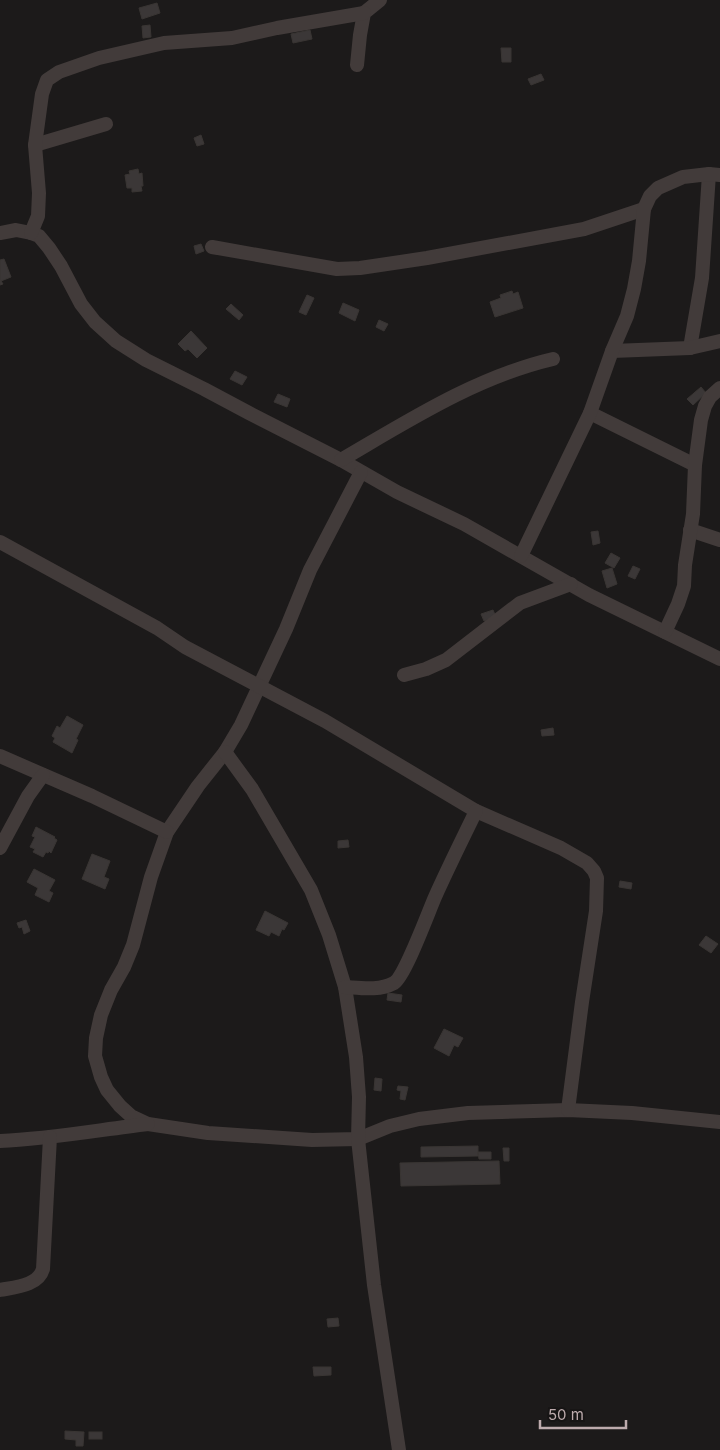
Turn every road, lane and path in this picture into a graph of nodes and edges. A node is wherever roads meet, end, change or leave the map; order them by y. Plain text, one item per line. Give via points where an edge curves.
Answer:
1 (380, 0) edge
2 (364, 13) junction
3 (357, 65) dead end
4 (106, 124) dead end
5 (35, 145) junction
6 (715, 175) edge
7 (644, 209) junction
8 (0, 233) edge
9 (31, 233) junction
10 (212, 247) dead end
11 (720, 341) edge
12 (690, 348) junction
13 (612, 351) junction
14 (553, 359) dead end
15 (720, 388) edge
16 (590, 413) junction
17 (341, 460) junction
18 (695, 465) junction
19 (361, 472) junction
20 (690, 530) junction
21 (720, 540) edge
22 (0, 542) edge
23 (521, 556) junction
24 (571, 584) junction
25 (665, 632) junction
26 (720, 659) edge
27 (404, 675) dead end
28 (258, 686) junction
29 (225, 752) junction
30 (0, 756) edge
31 (43, 775) junction
32 (476, 811) junction
33 (167, 832) junction
34 (0, 848) edge
35 (345, 987) junction
36 (568, 1110) junction
37 (720, 1122) edge
38 (148, 1124) junction
39 (50, 1137) junction
40 (358, 1139) junction
41 (0, 1142) edge
42 (0, 1290) edge
43 (399, 1450) edge

1 - 2 street
2 - 3 street
2 - 5 street via 232,38 164,43 99,58 58,72 47,80 42,94
4 - 5 street
5 - 9 street via 38,216
6 - 7 street via 683,177 658,188
6 - 12 street
7 - 10 street via 584,229 360,268 337,269
7 - 13 street via 634,289
8 - 9 street via 16,230
9 - 17 street via 39,236 49,248 81,304 116,341 146,360
11 - 12 street
12 - 13 street
13 - 16 street
14 - 17 street via 474,386
15 - 18 street via 705,406
16 - 18 street
16 - 23 street
17 - 19 street
18 - 20 street
19 - 23 street
19 - 28 street via 310,570
20 - 21 street
20 - 25 street via 684,586
22 - 28 street
23 - 24 street
24 - 25 street
24 - 27 street via 520,603 446,660
25 - 26 street
28 - 29 street
28 - 32 street via 325,721
29 - 33 street
29 - 35 street via 252,789 311,890
30 - 31 street
31 - 33 street
31 - 34 street
32 - 35 street via 404,969 395,982 384,987
32 - 36 street via 561,848 586,863 597,878 596,911
33 - 38 street via 151,876 133,946 111,990 96,1038 95,1056 108,1090 130,1116
35 - 40 street via 356,1057
36 - 37 street
36 - 40 street via 468,1113 429,1118 390,1126
38 - 39 street
38 - 40 street via 257,1137
39 - 41 street
39 - 42 street via 42,1275 32,1282
40 - 43 street via 374,1285

